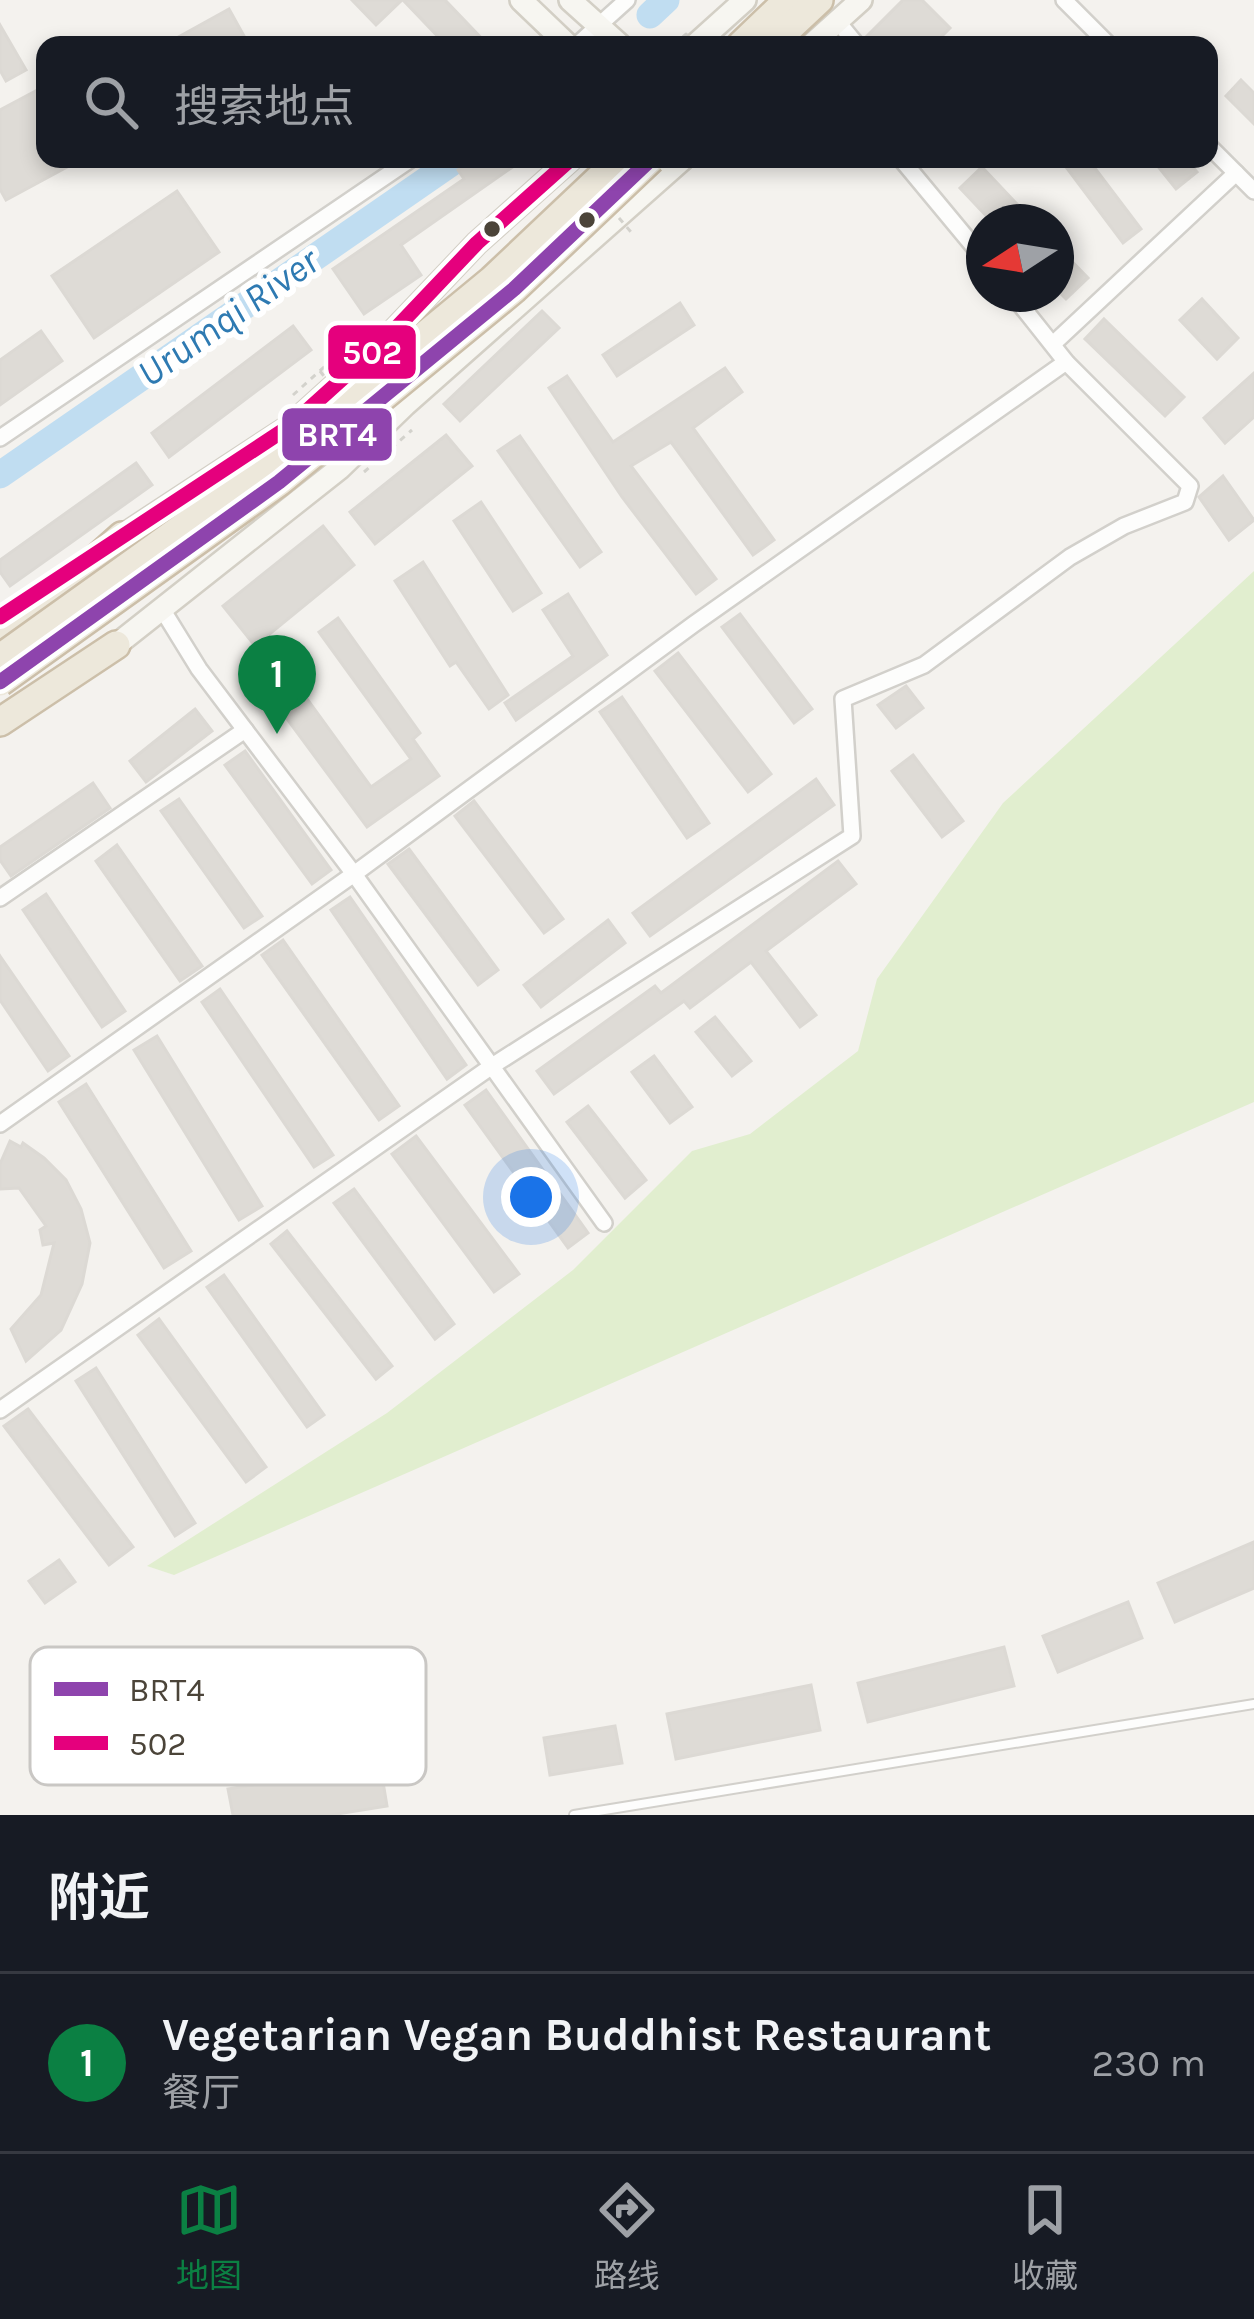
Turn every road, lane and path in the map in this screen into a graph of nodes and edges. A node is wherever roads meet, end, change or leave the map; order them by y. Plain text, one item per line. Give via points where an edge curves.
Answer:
1 (521, 0) edge
2 (571, 0) edge
3 (627, 0) edge
4 (745, 0) edge
5 (788, 0) edge
6 (819, 0) edge
7 (861, 0) edge
8 (1064, 0) edge
9 (838, 22) junction
10 (598, 26) junction
11 (559, 36) edge
12 (587, 36) edge
13 (610, 36) edge
14 (705, 36) edge
15 (750, 36) edge
16 (781, 36) edge
17 (822, 36) edge
18 (850, 36) edge
19 (1100, 36) edge
20 (1218, 155) edge
21 (398, 168) edge
22 (561, 168) edge
23 (610, 168) edge
24 (642, 168) edge
25 (672, 168) edge
26 (909, 168) edge
27 (1236, 173) junction
28 (1254, 191) edge
29 (966, 237) edge
30 (1027, 312) edge
31 (1053, 344) junction
32 (341, 352) dead end
33 (1066, 362) junction
34 (292, 394) dead end
35 (412, 430) dead end
36 (0, 438) edge
37 (352, 480) dead end
38 (122, 536) junction
39 (162, 609) junction
40 (0, 616) edge
41 (0, 632) edge
42 (116, 645) junction
43 (0, 658) edge
44 (0, 682) edge
45 (0, 722) edge
46 (245, 730) junction
47 (0, 732) edge
48 (354, 874) junction
49 (0, 898) edge
50 (493, 1066) junction
51 (0, 1124) edge
52 (604, 1223) dead end
53 (0, 1410) edge
54 (1254, 1704) edge
55 (574, 1815) edge

1 - 11 main road
2 - 10 main road
3 - 10 street
4 - 14 main road
5 - 15 highway
6 - 16 highway
7 - 9 main road
8 - 19 street
9 - 17 main road
9 - 18 street
10 - 12 street
10 - 13 main road
20 - 27 street
21 - 36 street
22 - 38 main road via 290,426
23 - 43 highway, bridge via 492,280 257,474
24 - 44 highway, bridge via 514,289 279,482
25 - 39 main road via 340,468
26 - 29 street
27 - 28 street
27 - 31 street
30 - 31 street
31 - 33 street
32 - 34 path
33 - 48 street
33 - 50 street via 1190,486 1185,502 1070,557 924,665 843,699 852,836
35 - 37 path
38 - 40 main road
38 - 41 highway
39 - 42 main road
39 - 46 street
42 - 45 highway
42 - 47 main road
46 - 48 street
46 - 49 street
48 - 50 street
48 - 51 street
50 - 52 street
50 - 53 street
54 - 55 lane

